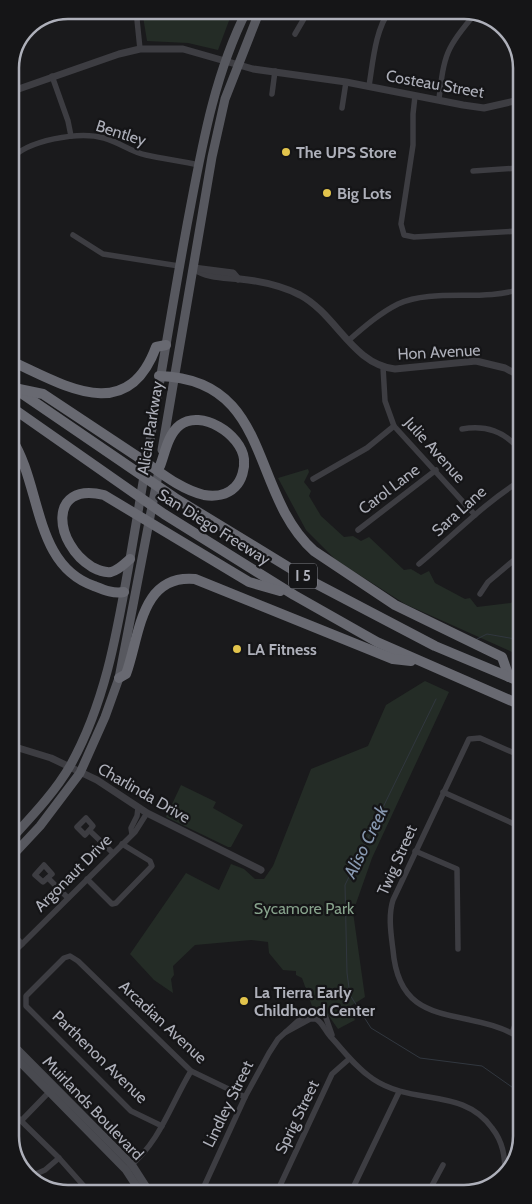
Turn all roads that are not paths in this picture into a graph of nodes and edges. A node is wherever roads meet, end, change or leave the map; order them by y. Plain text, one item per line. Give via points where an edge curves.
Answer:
1 (137, 19) edge
2 (242, 19) edge
3 (256, 19) edge
4 (304, 19) edge
5 (385, 19) edge
6 (470, 19) edge
7 (295, 34) dead end
8 (140, 49) junction
9 (226, 61) junction
10 (237, 65) junction
11 (275, 71) junction
12 (52, 76) junction
13 (346, 82) junction
14 (369, 86) junction
15 (19, 89) edge
16 (272, 94) dead end
17 (415, 96) junction
18 (439, 100) junction
19 (513, 101) edge
20 (212, 104) junction
21 (342, 108) dead end
22 (71, 136) junction
23 (19, 154) edge
24 (212, 158) junction
25 (199, 165) junction
26 (513, 168) edge
27 (473, 171) dead end
28 (200, 226) junction
29 (513, 231) edge
30 (73, 235) dead end
31 (179, 266) junction
32 (193, 268) junction
33 (513, 290) edge
34 (349, 340) junction
35 (166, 344) junction
36 (19, 365) edge
37 (383, 368) junction
38 (513, 372) edge
39 (159, 376) junction
40 (173, 377) junction
41 (19, 389) edge
42 (19, 392) edge
43 (19, 413) edge
44 (394, 426) junction
45 (462, 429) dead end
46 (513, 443) edge
47 (19, 451) edge
48 (160, 466) junction
49 (436, 470) junction
50 (313, 479) dead end
51 (513, 485) edge
52 (476, 515) junction
53 (358, 530) dead end
54 (130, 559) junction
55 (513, 561) edge
56 (419, 564) dead end
57 (121, 593) junction
58 (136, 593) junction
59 (480, 594) dead end
60 (294, 595) junction
61 (426, 664) junction
62 (509, 677) junction
63 (106, 679) junction
64 (513, 679) edge
65 (118, 680) junction
66 (513, 702) edge
67 (19, 748) edge
68 (513, 752) edge
69 (69, 768) junction
70 (80, 772) junction
71 (443, 792) junction
72 (138, 808) junction
73 (147, 813) junction
74 (513, 823) edge
75 (19, 829) edge
76 (90, 831) dead end
77 (132, 834) junction
78 (122, 844) junction
79 (19, 848) edge
80 (415, 851) junction
81 (114, 854) junction
82 (261, 870) dead end
83 (48, 878) dead end
84 (87, 879) junction
85 (68, 898) junction
86 (19, 941) edge
87 (22, 944) junction
88 (19, 947) edge
89 (458, 949) dead end
90 (70, 956) joint
91 (286, 1032) junction
92 (512, 1033) edge
93 (333, 1040) junction
94 (19, 1052) edge
95 (349, 1058) junction
96 (19, 1061) edge
97 (191, 1071) junction
98 (51, 1090) junction
99 (399, 1092) junction
100 (245, 1097) junction
101 (21, 1121) joint
102 (162, 1126) junction
103 (60, 1158) junction
104 (505, 1163) edge
105 (443, 1164) dead end
106 (129, 1168) junction
107 (36, 1174) edge
108 (83, 1185) edge
109 (137, 1185) edge
110 (143, 1185) edge
111 (205, 1185) edge
112 (281, 1185) edge
113 (354, 1185) edge
114 (431, 1185) edge

1 - 8 street
2 - 9 main road, Alicia Parkway
3 - 10 main road, Alicia Parkway
4 - 7 street
5 - 14 street via 375,50
6 - 18 street via 455,37 443,61
8 - 9 street, Costeau Street via 189,49
8 - 12 street, Costeau Street
9 - 10 street, Costeau Street
9 - 20 main road, Alicia Parkway
10 - 11 street, Costeau Street
10 - 24 main road, Alicia Parkway via 225,100
11 - 13 street, Costeau Street
11 - 16 street
12 - 15 street, Costeau Street
12 - 22 street
13 - 14 street, Costeau Street
13 - 21 street
14 - 17 street, Costeau Street
17 - 18 street, Costeau Street
17 - 29 street via 413,145 401,224 404,234 414,237
18 - 19 street, Costeau Street via 484,108
20 - 24 main road via 208,153
20 - 25 main road, Alicia Parkway
22 - 23 street, Bentley via 38,144
22 - 25 street, Bentley via 98,137 147,156
24 - 28 main road, Alicia Parkway
25 - 28 main road via 204,168 198,205
25 - 31 main road, Alicia Parkway
26 - 27 street
28 - 32 main road, Alicia Parkway
30 - 31 street via 104,254
31 - 32 main road
31 - 35 main road, Alicia Parkway
32 - 34 street, Hon Avenue via 203,275 268,284 298,294 326,314
32 - 40 main road, Alicia Parkway
33 - 34 street via 400,303
34 - 37 street, Hon Avenue via 360,354
35 - 36 highway via 156,347 148,366 136,380 122,389 98,394 76,390
35 - 39 main road, Alicia Parkway
37 - 38 street, Hon Avenue via 476,361 498,365
37 - 44 street, Julie Avenue via 385,401
39 - 40 highway
39 - 54 main road, Alicia Parkway
40 - 48 main road, Alicia Parkway
40 - 62 highway via 209,389 242,416 253,435 285,517 314,552 395,605 502,657
41 - 48 highway via 43,394 173,482 202,494 219,495 233,489 241,477 244,458 235,438 224,428 191,421 175,430
42 - 62 highway, San Diego Freeway / I 5 via 253,547 356,606
43 - 60 highway, San Diego Freeway / I 5 via 164,514
44 - 49 street, Julie Avenue
44 - 50 street via 367,448
45 - 46 street via 490,429
47 - 57 highway via 53,553 68,571 88,584
48 - 58 main road, Alicia Parkway
49 - 52 street, Julie Avenue
49 - 53 street, Carol Lane
51 - 52 street, Sara Lane via 494,497
52 - 56 street, Sara Lane
54 - 57 main road, Alicia Parkway
54 - 60 highway via 118,569 108,572 82,560 71,547 61,519 72,498 82,493 104,495 249,582
55 - 59 street via 488,582
57 - 58 main road
57 - 63 main road, Alicia Parkway
58 - 65 main road, Alicia Parkway
60 - 61 highway, San Diego Freeway / I 5 via 377,642
61 - 65 highway via 393,659 227,591 184,578 172,580 156,590 138,631 126,674
61 - 66 highway, San Diego Freeway / I 5
62 - 64 highway, San Diego Freeway / I 5
63 - 65 main road
63 - 69 main road, Alicia Parkway via 87,732
65 - 70 main road, Alicia Parkway via 103,724
67 - 69 street, Charlinda Drive via 51,758
68 - 71 street, Twig Street via 480,738 471,738
69 - 70 street, Charlinda Drive
69 - 75 main road, Alicia Parkway
70 - 72 street, Charlinda Drive
70 - 79 main road, Alicia Parkway
71 - 74 street
71 - 80 street, Twig Street
72 - 73 street, Charlinda Drive
72 - 77 street, Argonaut Drive
73 - 77 street, Argonaut Drive
73 - 82 street, Charlinda Drive
76 - 81 street
77 - 78 street, Argonaut Drive
78 - 81 street, Argonaut Drive
78 - 84 street via 150,861 152,866 116,903 110,903
80 - 89 street via 452,864 457,869
80 - 92 street, Twig Street via 391,908 394,970 400,986 413,1001 433,1012 479,1020
81 - 84 street, Argonaut Drive
83 - 85 street
84 - 85 street, Argonaut Drive
85 - 87 street, Argonaut Drive
86 - 87 street
87 - 88 street, Argonaut Drive
90 - 97 street, Arcadian Avenue
90 - 102 street, Parthenon Avenue via 64,958 26,996 26,1006 132,1111
91 - 93 street, Lindley Street via 316,1019
91 - 93 street, Lindley Street via 309,1011 320,1011 325,1016
91 - 100 street, Lindley Street via 269,1053
93 - 95 street
94 - 98 main road, Muirlands Boulevard
95 - 99 street via 371,1078
95 - 112 street, Sprig Street via 332,1074
96 - 98 main road, Muirlands Boulevard
97 - 100 street, Arcadian Avenue
97 - 102 street
98 - 101 street
98 - 106 main road, Muirlands Boulevard
99 - 104 street via 463,1103 483,1115 499,1137
99 - 113 street
100 - 111 street, Lindley Street
101 - 103 street
102 - 106 street via 150,1147
103 - 107 street
103 - 108 street
105 - 114 street
106 - 109 main road, Muirlands Boulevard
106 - 110 main road, Muirlands Boulevard

